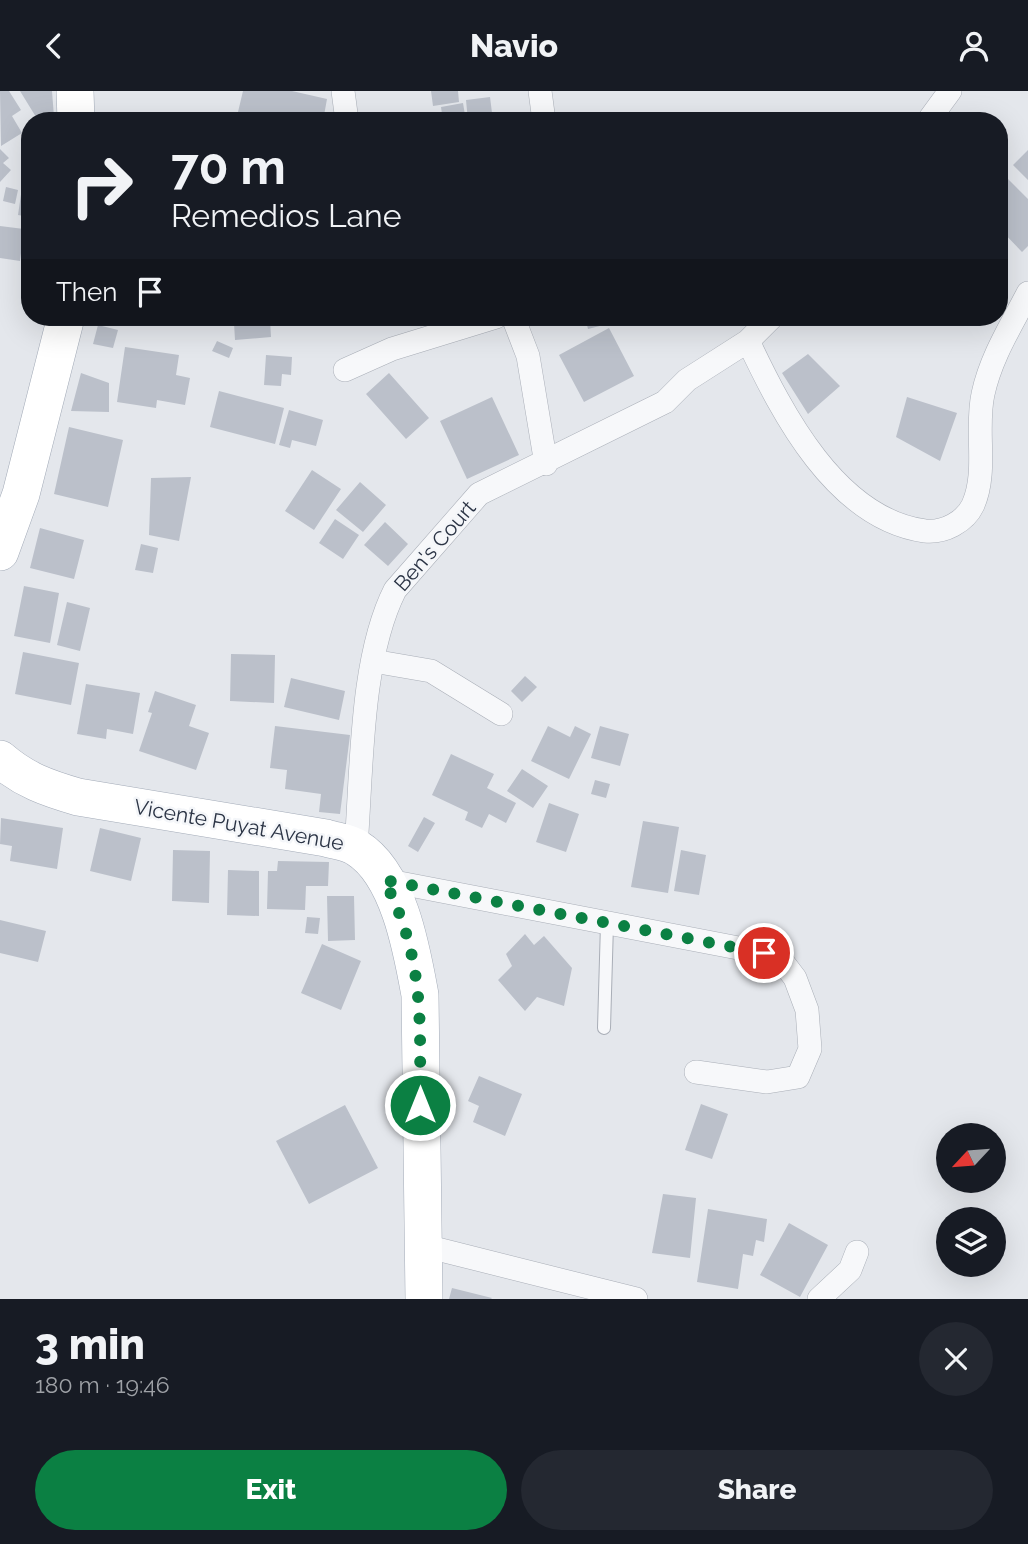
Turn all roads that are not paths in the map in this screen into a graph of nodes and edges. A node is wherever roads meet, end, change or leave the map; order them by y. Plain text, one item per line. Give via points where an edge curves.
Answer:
1 (75, 91) edge
2 (343, 91) edge
3 (540, 91) edge
4 (950, 91) edge
5 (76, 112) edge
6 (346, 112) edge
7 (543, 112) edge
8 (935, 112) edge
9 (1028, 293) edge
10 (64, 326) edge
11 (467, 326) edge
12 (516, 326) edge
13 (763, 326) edge
14 (748, 341) junction
15 (345, 370) dead end
16 (546, 464) junction
17 (0, 552) edge
18 (373, 661) junction
19 (501, 714) dead end
20 (0, 758) edge
21 (356, 847) junction
22 (384, 880) junction
23 (607, 924) junction
24 (604, 1028) dead end
25 (696, 1072) dead end
26 (421, 1245) junction
27 (857, 1252) dead end
28 (424, 1299) edge
29 (636, 1299) edge
30 (819, 1299) edge

1 - 5 main road
2 - 6 street
3 - 7 street
4 - 8 street
9 - 14 street via 994,357 983,395 981,456 972,506 951,527 934,532 902,527 844,490 770,388
10 - 17 main road via 21,494
11 - 15 street via 392,349
12 - 16 street via 528,356
13 - 14 street, Ben's Court
14 - 16 street, Ben's Court via 687,380 666,402
16 - 18 street, Ben's Court via 480,494 395,590
18 - 19 street via 431,671
18 - 21 street, Ben's Court
20 - 21 main road, Vicente Puyat Avenue via 41,787 78,797 326,838
21 - 22 main road, Vicente Puyat Avenue
22 - 23 street
22 - 26 main road, Vicente Puyat Avenue via 412,950 421,995
23 - 24 lane
23 - 25 street via 764,953 782,961 795,978 807,1010 810,1049 798,1077 768,1082
26 - 28 main road, Vicente Puyat Avenue
26 - 29 street
27 - 30 street via 850,1270

